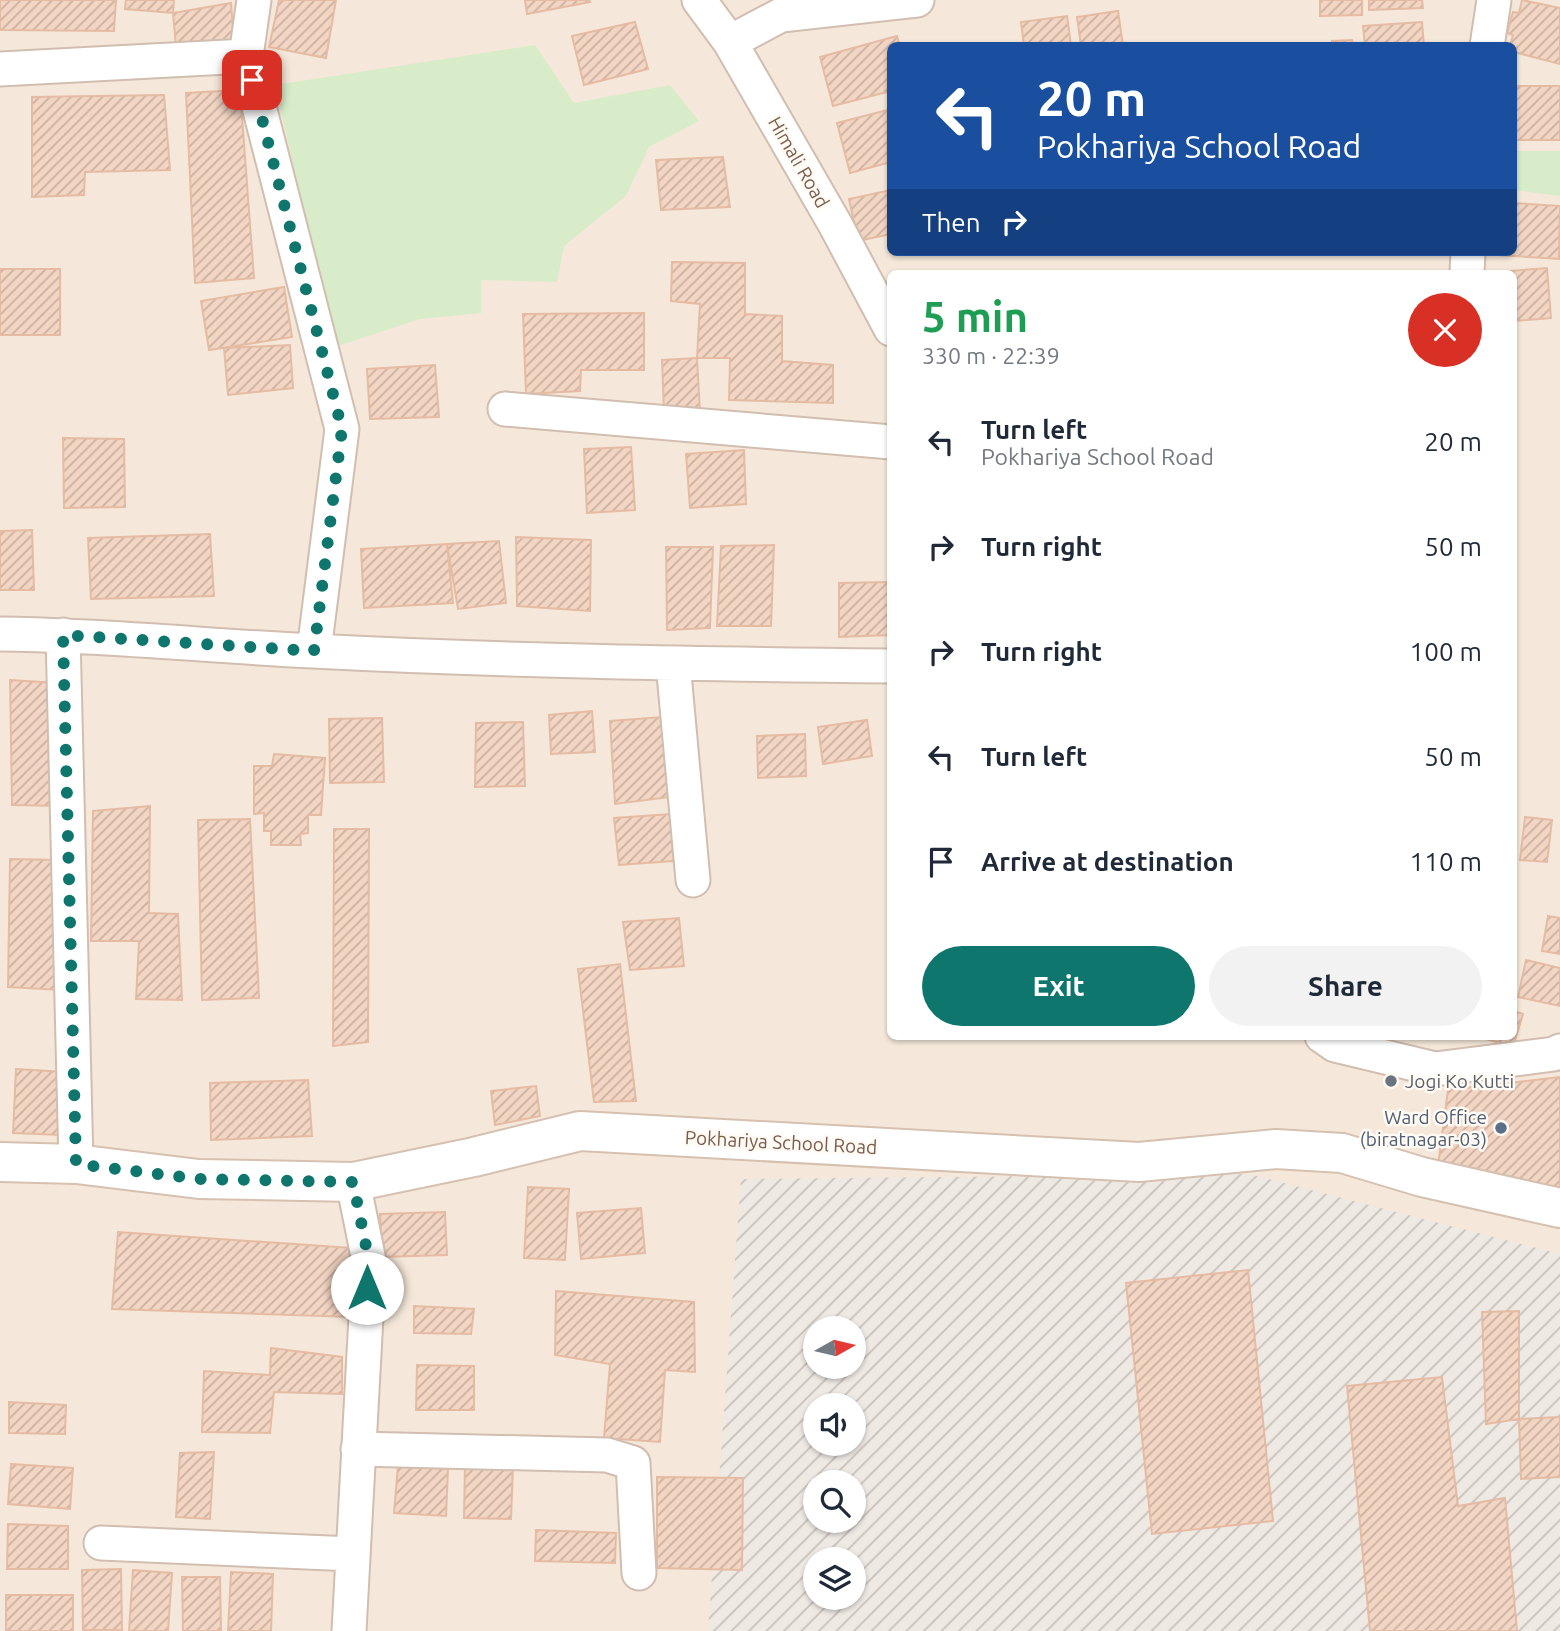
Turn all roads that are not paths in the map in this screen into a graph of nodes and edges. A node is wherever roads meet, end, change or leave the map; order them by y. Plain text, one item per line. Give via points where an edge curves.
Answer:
1 (254, 0) edge
2 (699, 0) edge
3 (917, 0) edge
4 (1494, 0) edge
5 (730, 42) junction
6 (1489, 42) edge
7 (246, 56) junction
8 (0, 69) edge
9 (887, 322) edge
10 (505, 409) dead end
11 (887, 442) edge
12 (0, 634) edge
13 (63, 635) junction
14 (314, 651) junction
15 (673, 663) junction
16 (887, 666) edge
17 (693, 880) dead end
18 (1328, 1040) edge
19 (1560, 1051) edge
20 (0, 1162) edge
21 (76, 1164) junction
22 (353, 1182) junction
23 (1560, 1208) edge
24 (358, 1449) junction
25 (101, 1543) dead end
26 (352, 1554) junction
27 (639, 1573) dead end
28 (349, 1631) edge

1 - 7 street
2 - 5 street, Himali Road
3 - 5 street via 781,15
4 - 6 street
5 - 9 street, Himali Road
7 - 8 street
7 - 14 street via 342,429
10 - 11 street
12 - 13 street
13 - 14 street
13 - 21 street
14 - 15 street
15 - 16 street
15 - 17 street
18 - 19 street via 1435,1069
20 - 21 main road, Pokhariya School Road
21 - 22 main road, Pokhariya School Road via 199,1179
22 - 23 main road, Pokhariya School Road via 580,1131 1139,1162 1276,1149 1342,1153 1422,1177
22 - 24 street via 369,1261
24 - 26 street
24 - 27 street via 607,1455 633,1463
25 - 26 street
26 - 28 street

